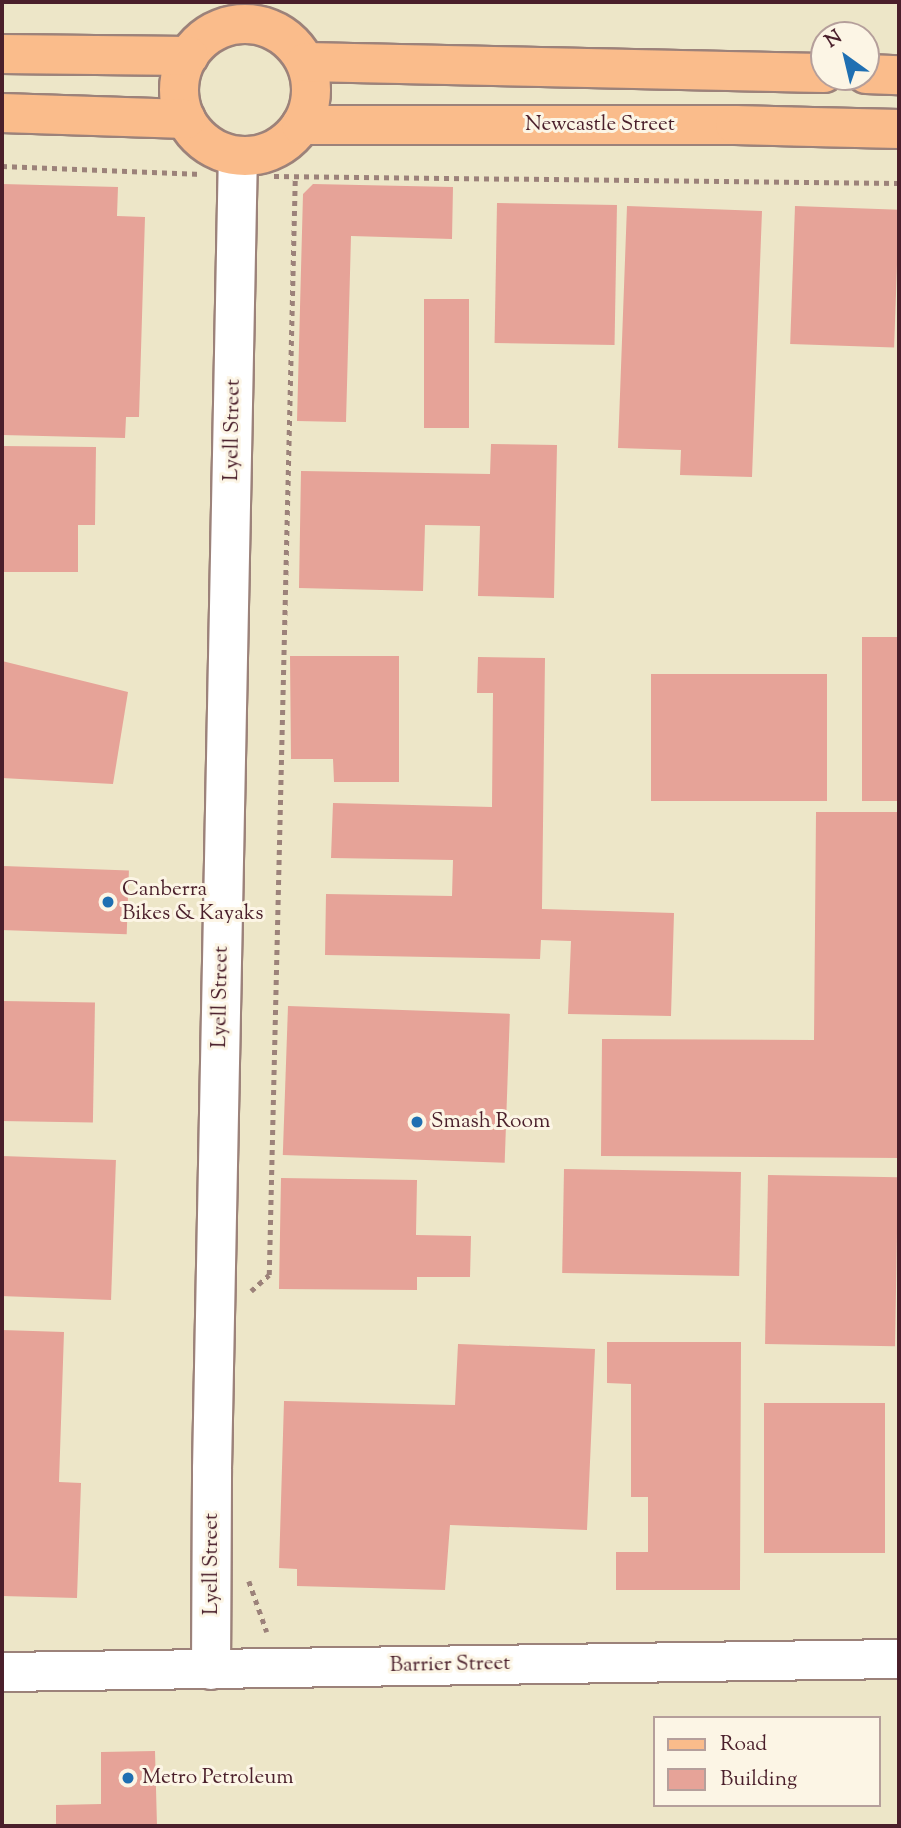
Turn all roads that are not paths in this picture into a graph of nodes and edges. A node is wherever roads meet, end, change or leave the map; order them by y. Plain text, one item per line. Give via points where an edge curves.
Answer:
1 (2, 54) edge
2 (189, 55) junction
3 (306, 62) junction
4 (810, 73) edge
5 (880, 74) edge
6 (899, 75) edge
7 (2, 113) edge
8 (186, 119) junction
9 (302, 125) junction
10 (899, 129) edge
11 (238, 165) junction
12 (899, 1659) edge
13 (211, 1670) junction
14 (2, 1672) edge

1 - 2 main road
2 - 3 main road via 215,32 249,24 283,36
2 - 8 main road via 179,87
3 - 4 main road
3 - 9 main road via 312,94
5 - 6 main road
7 - 8 main road
8 - 11 main road via 202,140
9 - 10 main road, Newcastle Street
9 - 11 main road via 274,149
11 - 13 street, Lyell Street
12 - 13 street, Barrier Street
13 - 14 street, Barrier Street

